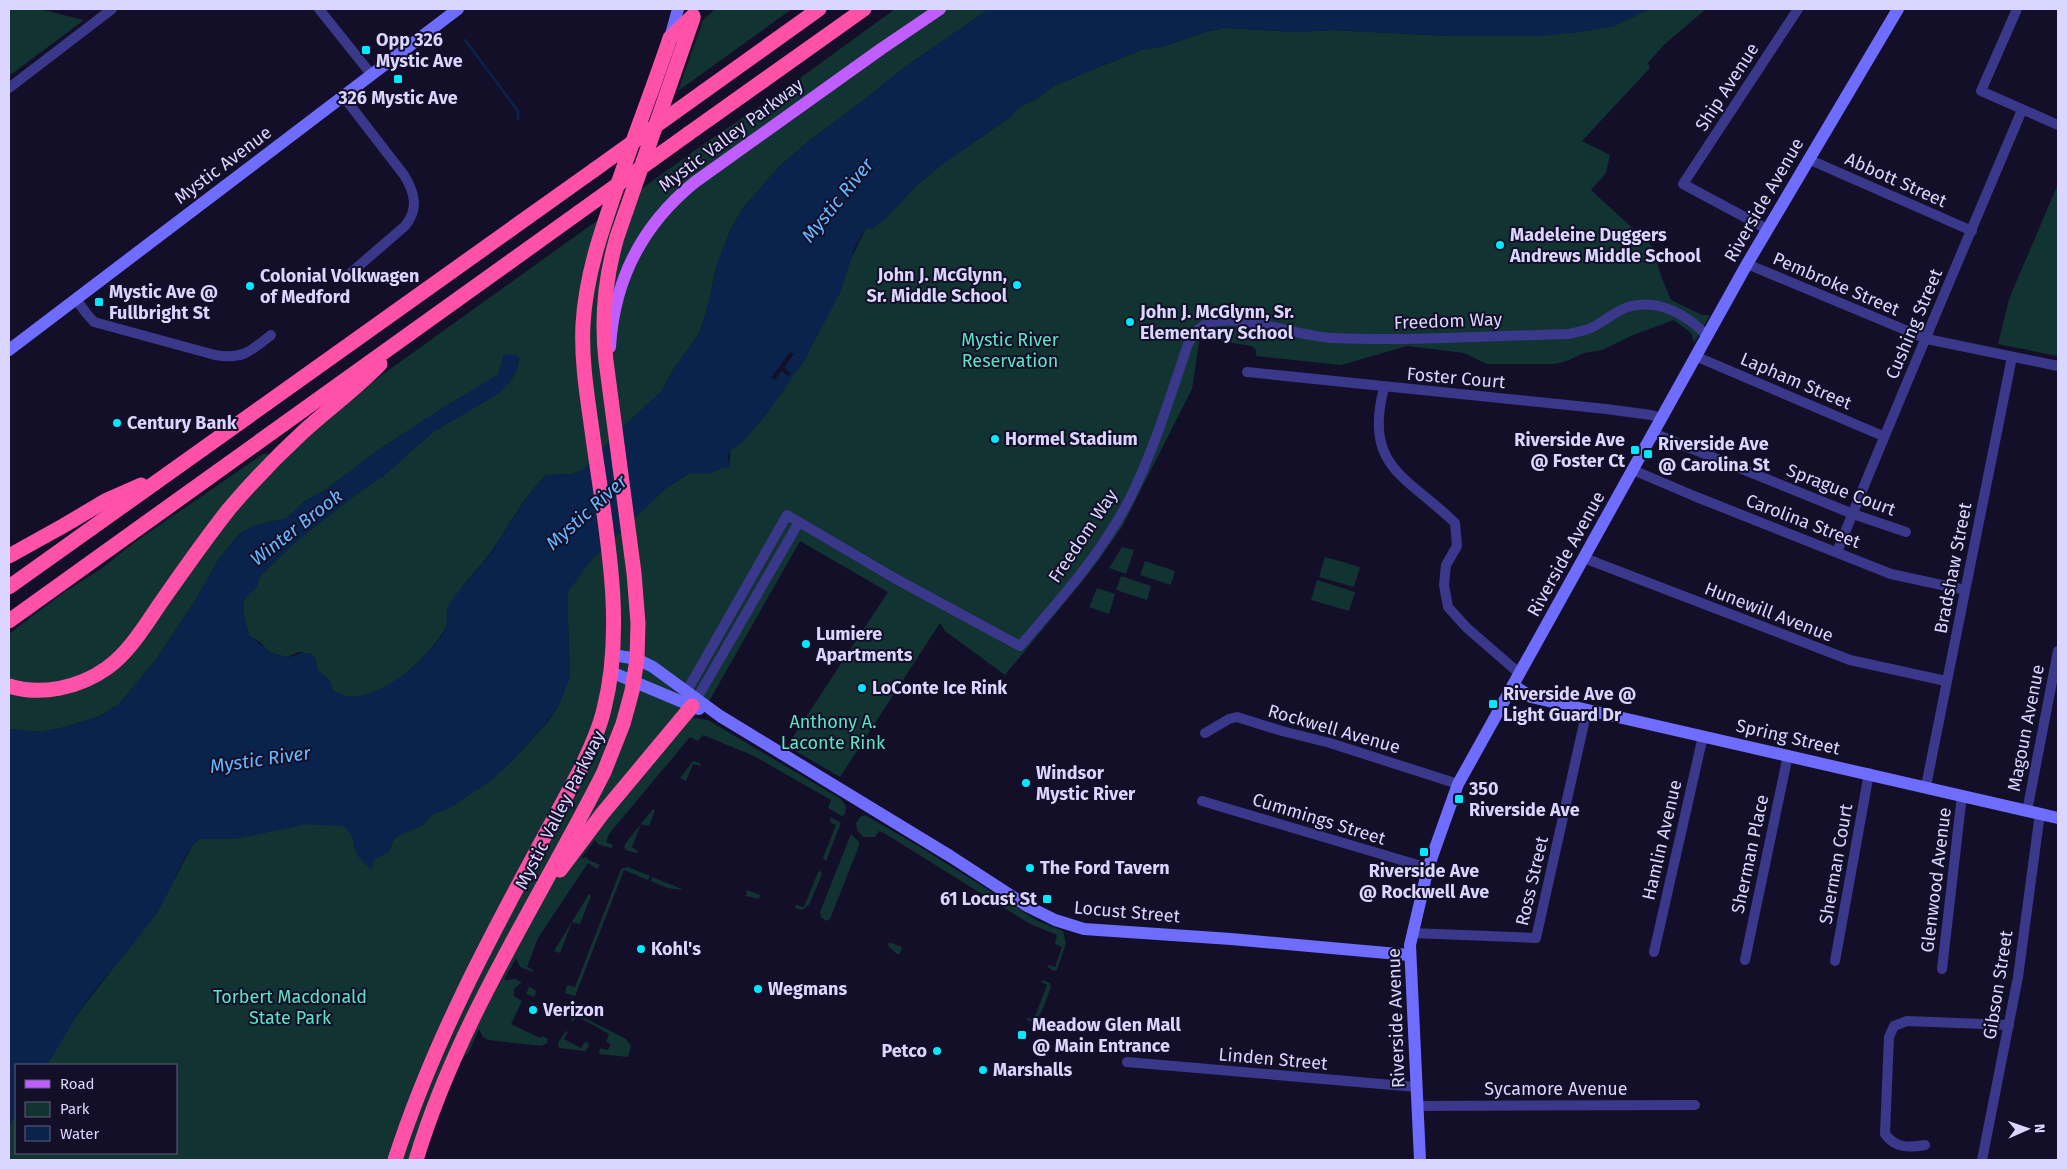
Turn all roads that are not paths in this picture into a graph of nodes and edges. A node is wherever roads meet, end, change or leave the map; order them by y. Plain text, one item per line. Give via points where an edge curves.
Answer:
1 (112, 9) edge
2 (319, 9) edge
3 (458, 9) edge
4 (678, 9) edge
5 (820, 9) edge
6 (864, 9) edge
7 (940, 9) edge
8 (1798, 9) edge
9 (1898, 9) edge
10 (2017, 9) edge
11 (697, 11) edge
12 (670, 38) junction
13 (371, 74) junction
14 (9, 88) edge
15 (344, 96) junction
16 (2022, 110) junction
17 (2058, 125) edge
18 (1808, 159) junction
19 (1768, 229) junction
20 (1972, 231) junction
21 (1747, 264) junction
22 (346, 277) dead end
23 (76, 299) junction
24 (410, 334) junction
25 (271, 335) dead end
26 (1707, 336) junction
27 (1927, 339) junction
28 (9, 350) edge
29 (1695, 356) junction
30 (2012, 357) junction
31 (2058, 366) edge
32 (1247, 372) dead end
33 (1384, 388) junction
34 (614, 417) junction
35 (1661, 418) junction
36 (1653, 433) junction
37 (1884, 436) junction
38 (1633, 470) junction
39 (167, 474) junction
40 (1853, 514) junction
41 (799, 522) junction
42 (1906, 532) dead end
43 (1837, 552) junction
44 (9, 556) edge
45 (1584, 558) junction
46 (9, 587) edge
47 (1965, 590) junction
48 (9, 621) edge
49 (2058, 651) edge
50 (613, 655) junction
51 (637, 659) junction
52 (611, 672) junction
53 (1516, 679) junction
54 (634, 681) junction
55 (1946, 681) junction
56 (9, 686) edge
57 (690, 699) junction
58 (1587, 710) junction
59 (1205, 733) dead end
60 (1702, 736) junction
61 (1788, 755) junction
62 (1869, 773) junction
63 (1458, 784) junction
64 (1926, 786) junction
65 (1962, 795) junction
66 (1202, 801) dead end
67 (2033, 812) junction
68 (2058, 818) edge
69 (1428, 868) junction
70 (526, 915) junction
71 (1412, 933) junction
72 (1654, 952) dead end
73 (1409, 955) junction
74 (1745, 960) dead end
75 (1835, 961) dead end
76 (1942, 969) dead end
77 (2008, 1025) junction
78 (1127, 1062) dead end
79 (1416, 1087) junction
80 (1694, 1105) dead end
81 (1417, 1106) junction
82 (1925, 1145) dead end
83 (395, 1160) edge
84 (416, 1160) edge
85 (1420, 1160) edge
86 (1982, 1160) edge

1 - 14 street
2 - 13 street
3 - 13 main road, Mystic Avenue
4 - 12 main road
5 - 39 highway, bridge
6 - 24 highway, bridge
7 - 34 main road, Mystic Valley Parkway via 695,182 660,215 632,258 617,299 611,332 610,366
8 - 19 street, Ship Avenue via 1683,184
9 - 18 main road, Riverside Avenue
10 - 16 street via 1981,91
11 - 12 highway, Mystic Valley Parkway
11 - 34 highway via 622,222 609,268 603,334
12 - 50 highway, Mystic Valley Parkway via 605,220 589,275 583,342 585,375 611,577
13 - 15 main road, Mystic Avenue
15 - 22 street via 404,175 414,199 411,218 405,226
15 - 23 main road, Mystic Avenue
16 - 17 street
16 - 20 street, Cushing Street
18 - 19 main road, Riverside Avenue
18 - 20 street, Abbott Street
19 - 21 main road, Riverside Avenue
20 - 27 street, Cushing Street
21 - 26 main road, Riverside Avenue
21 - 27 street, Pembroke Street
23 - 25 street via 94,322 215,355 241,356
23 - 28 main road, Mystic Avenue
24 - 48 highway
24 - 56 highway via 358,387 288,446 244,492 133,642 113,663 88,680 68,686 39,690
26 - 29 main road, Riverside Avenue
26 - 41 street, Freedom Way via 1681,314 1650,305 1628,307 1590,328 1569,334 1365,339 1307,335 1228,320 1204,325 1195,331 1188,344 1153,447 1124,509 1092,558 1020,646
27 - 30 street, Pembroke Street
27 - 37 street, Cushing Street
29 - 35 main road, Riverside Avenue
29 - 37 street, Lapham Street
30 - 31 street, Pembroke Street
30 - 47 street, Bradshaw Street
32 - 33 street, Foster Court
33 - 35 street, Foster Court via 1606,409
33 - 53 street via 1378,408 1382,451 1392,467 1455,523 1457,546 1446,565 1444,585 1448,608
34 - 51 highway, Mystic Valley Parkway via 637,606
35 - 36 main road, Riverside Avenue
36 - 38 main road, Riverside Avenue
36 - 40 street, Sprague Court
37 - 40 street, Cushing Street
38 - 43 street, Carolina Street
38 - 45 main road, Riverside Avenue
39 - 44 highway via 107,500
39 - 46 highway
40 - 42 street, Sprague Court
40 - 43 street, Cushing Street
41 - 57 street
41 - 57 street, Freedom Way via 787,515
43 - 47 street, Carolina Street via 1901,577
45 - 53 main road, Riverside Avenue
45 - 55 street, Hunewill Avenue via 1850,660
47 - 55 street, Bradshaw Street
49 - 67 street, Magoun Avenue
50 - 51 main road, Locust Street
50 - 52 highway, Mystic Valley Parkway
51 - 54 highway, Mystic Valley Parkway
51 - 57 main road, Locust Street via 653,667
52 - 54 main road, Locust Street
52 - 83 highway, Mystic Valley Parkway via 604,711 593,743 450,1020 420,1088
53 - 58 main road, Spring Street via 1531,697
53 - 63 main road, Riverside Avenue
54 - 57 main road, Locust Street
54 - 70 highway, Mystic Valley Parkway via 611,757
55 - 64 street, Bradshaw Street
57 - 70 highway
57 - 73 main road, Locust Street via 1027,906 1075,928
58 - 60 main road, Spring Street
58 - 71 street, Ross Street via 1536,938
59 - 63 street, Rockwell Avenue via 1237,717
60 - 61 main road, Spring Street
60 - 72 street, Hamlin Avenue
61 - 62 main road, Spring Street
61 - 74 street, Sherman Place
62 - 64 main road, Spring Street
62 - 75 street, Sherman Court
63 - 69 main road, Riverside Avenue
64 - 65 main road, Spring Street
65 - 67 main road, Spring Street
65 - 76 street, Glenwood Avenue
66 - 69 street, Cummings Street
67 - 68 main road, Spring Street
67 - 77 street, Gibson Street via 2018,977
69 - 71 main road, Riverside Avenue
70 - 84 highway, Mystic Valley Parkway via 460,1046
71 - 73 main road, Riverside Avenue
73 - 79 main road, Riverside Avenue
77 - 82 street via 1907,1020 1894,1026 1889,1037 1885,1134 1899,1146
77 - 86 street, Gibson Street
78 - 79 street, Linden Street
79 - 81 main road, Riverside Avenue
80 - 81 street, Sycamore Avenue
81 - 85 main road, Riverside Avenue

